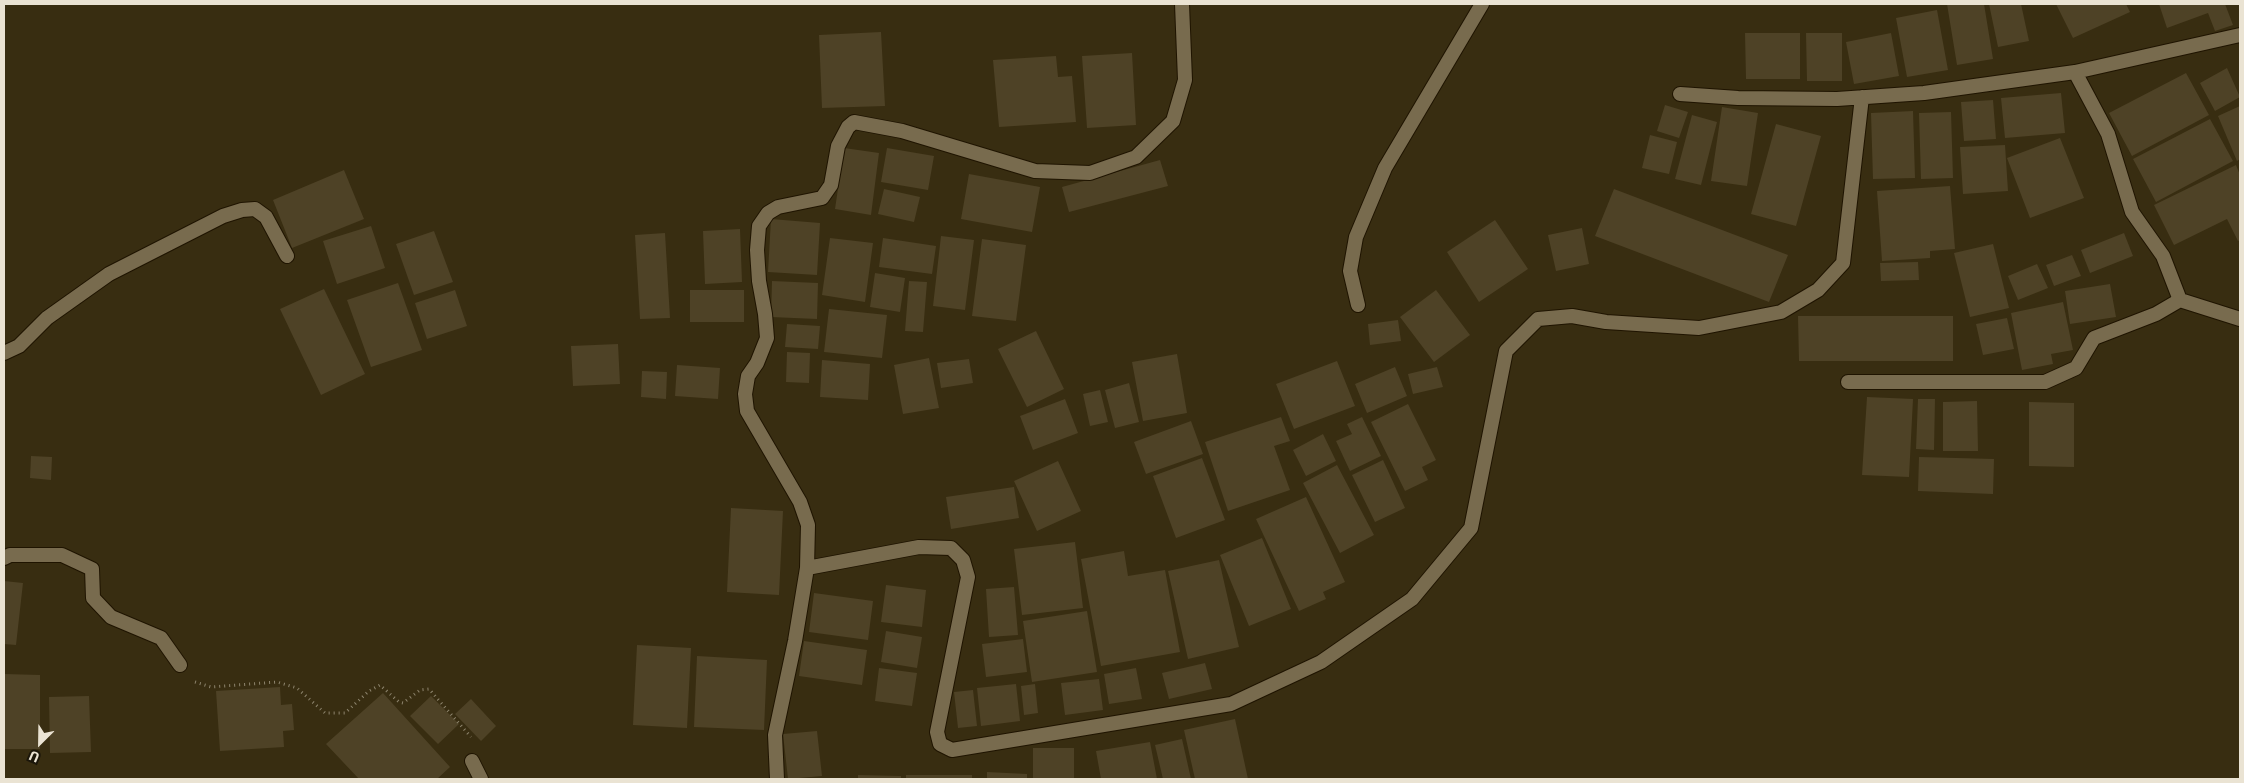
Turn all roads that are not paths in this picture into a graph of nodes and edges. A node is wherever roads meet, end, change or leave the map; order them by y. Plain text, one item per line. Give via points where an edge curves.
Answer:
1 (1182, 4) edge
2 (1482, 4) edge
3 (2240, 35) edge
4 (2075, 72) junction
5 (1680, 94) dead end
6 (1862, 97) junction
7 (287, 256) dead end
8 (2180, 300) junction
9 (1358, 305) dead end
10 (2240, 320) edge
11 (4, 353) edge
12 (1848, 382) dead end
13 (4, 558) edge
14 (807, 568) junction
15 (180, 665) road end
16 (472, 761) road end
17 (481, 779) edge
18 (777, 779) edge

1 - 14 street via 1185,80 1173,121 1136,157 1090,173 1035,171 902,131 854,122 838,146 831,186 822,198 768,212 759,226 758,250 766,338 748,376 745,394 747,411 800,502 808,525
2 - 9 street via 1385,168 1356,237 1350,271
3 - 4 street
4 - 6 street via 1924,93
4 - 8 street via 2108,134 2132,212 2163,256
5 - 6 street via 1738,98
6 - 14 street via 1843,263 1818,290 1781,312 1699,328 1606,322 1572,316 1538,319 1506,351 1471,528 1412,599 1321,662 1231,704 952,750 940,744 937,732 968,577 963,560 951,548 918,547
7 - 11 street via 266,217 255,209 223,216 109,274 47,318 19,346
8 - 10 street
8 - 12 street via 2156,314 2094,338 2076,368 2045,382
13 - 15 street via 10,555 62,555 92,570 93,598 112,617 161,638
14 - 18 street via 775,735
16 - 17 street

